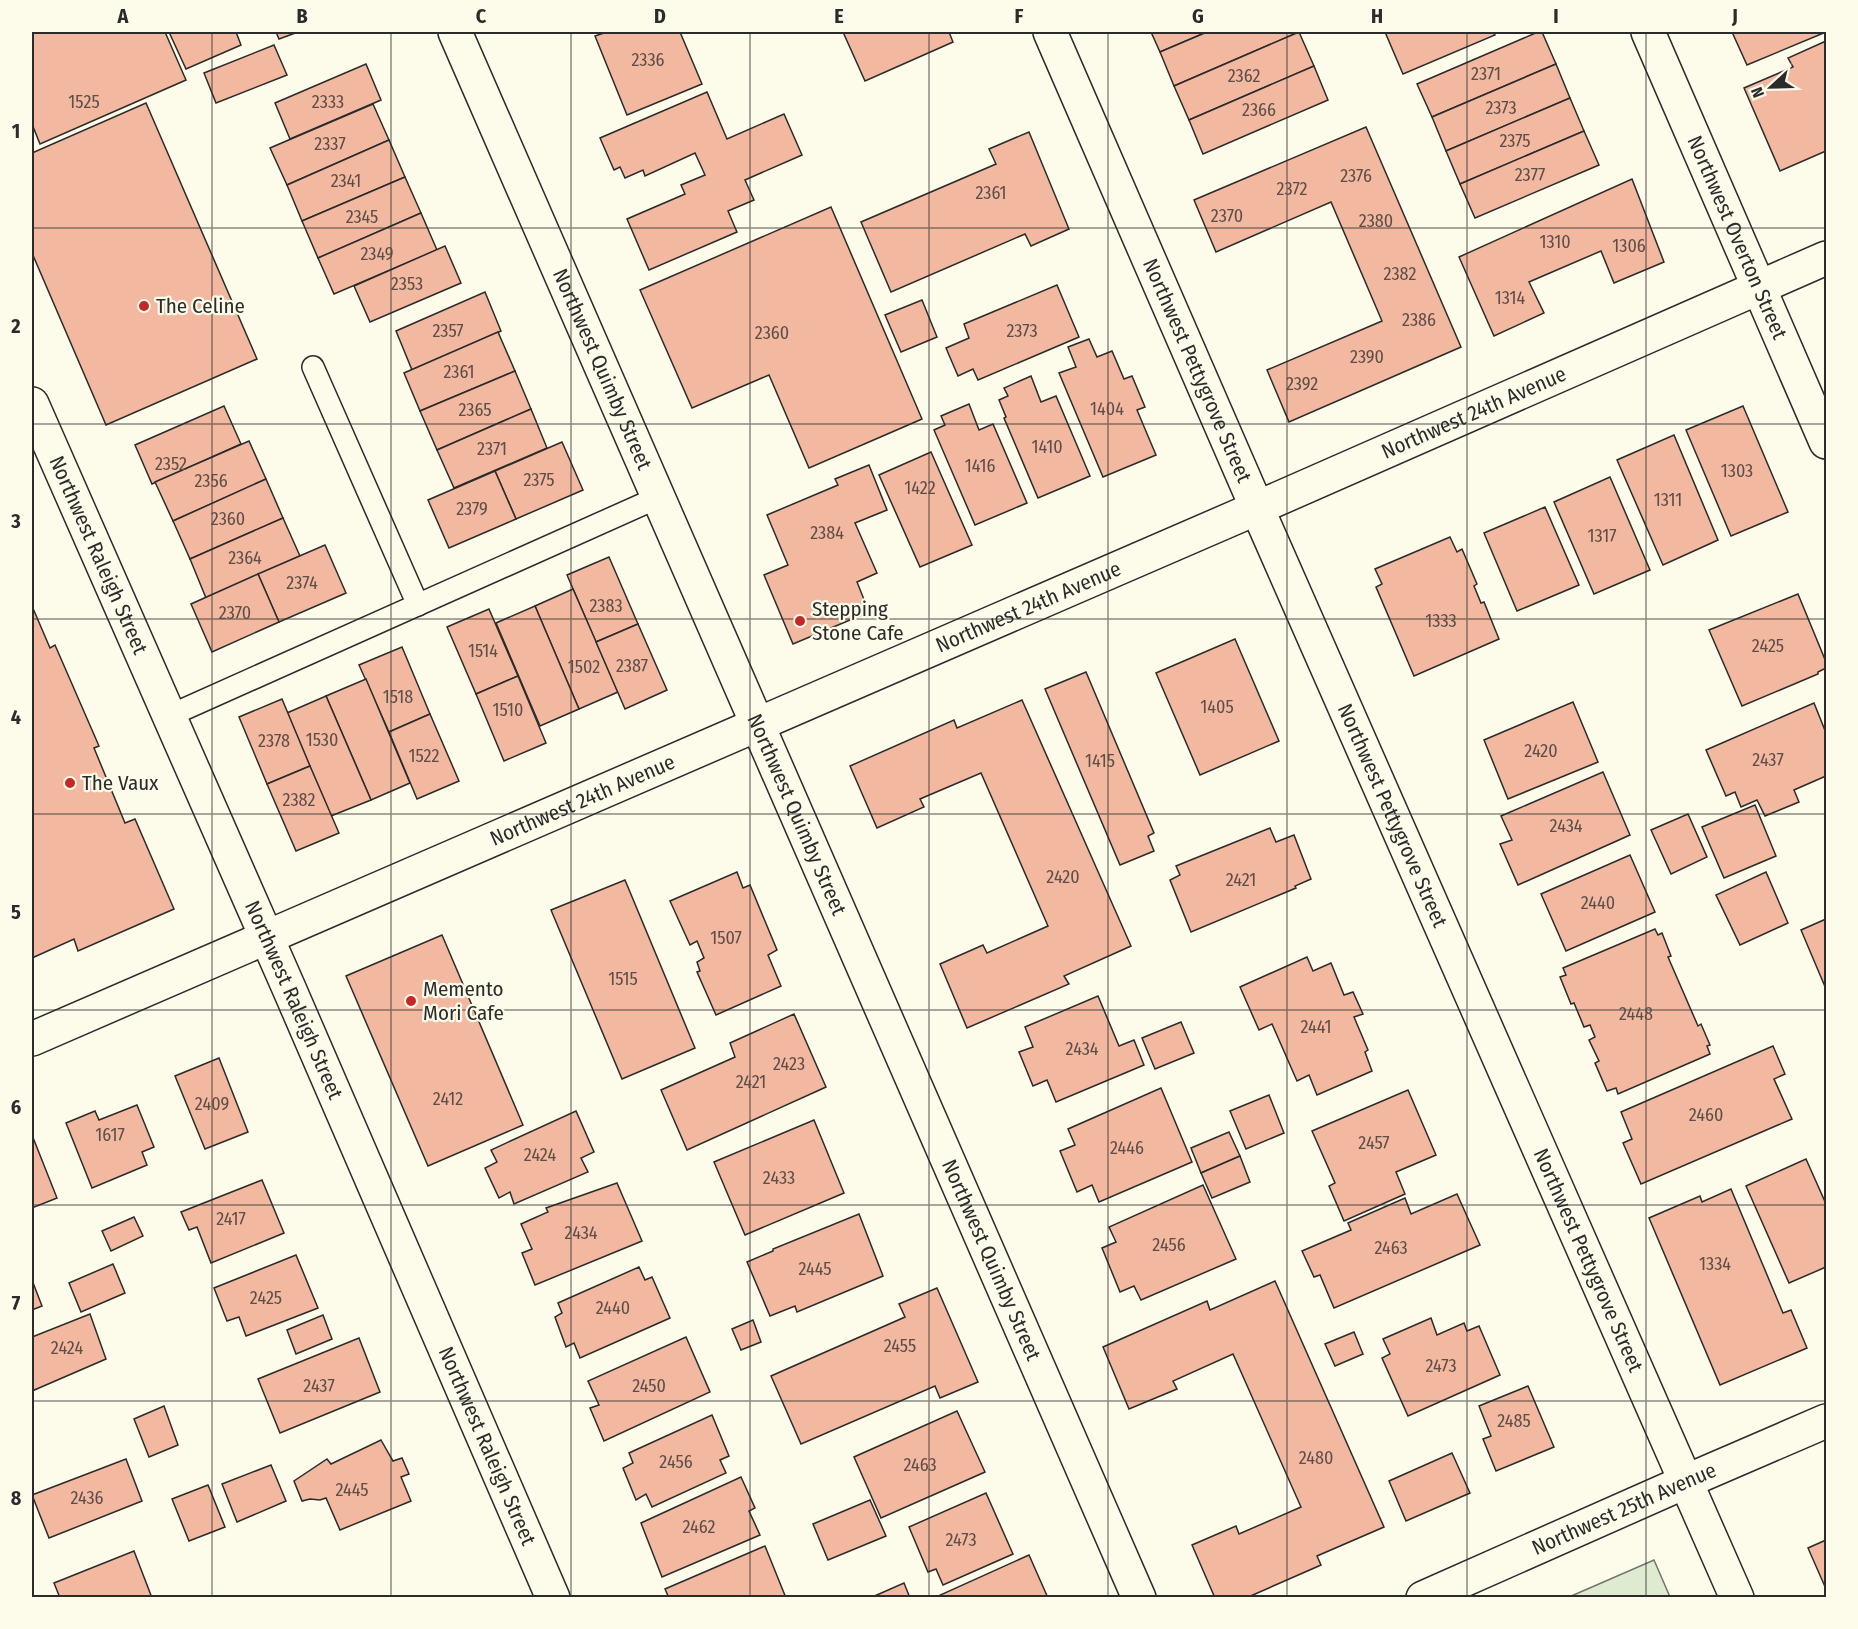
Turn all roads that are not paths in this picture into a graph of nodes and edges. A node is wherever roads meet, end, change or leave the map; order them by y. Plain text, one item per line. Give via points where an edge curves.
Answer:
1 (455, 32) edge
2 (1050, 32) edge
3 (1648, 32) edge
4 (1827, 258) edge
5 (1760, 287) junction
6 (314, 367) dead end
7 (32, 404) edge
8 (1827, 442) edge
9 (659, 497) junction
10 (1257, 508) junction
11 (418, 605) junction
12 (170, 716) junction
13 (758, 723) junction
14 (267, 938) junction
15 (32, 1039) edge
16 (1827, 1421) edge
17 (1687, 1480) junction
18 (553, 1598) edge
19 (1139, 1598) edge
20 (1423, 1598) edge
21 (1737, 1598) edge

1 - 9 street, Northwest Quimby Street
2 - 10 street, Northwest Pettygrove Street
3 - 5 street, Northwest Overton Street
4 - 5 street, Northwest 24th Avenue
5 - 8 street, Northwest Overton Street
5 - 10 street, Northwest 24th Avenue
6 - 11 lane
7 - 12 street, Northwest Raleigh Street
9 - 11 lane
9 - 13 street, Northwest Quimby Street
10 - 13 street, Northwest 24th Avenue
10 - 17 street, Northwest Pettygrove Street
11 - 12 lane
12 - 14 street, Northwest Raleigh Street
13 - 14 street, Northwest 24th Avenue
13 - 19 street, Northwest Quimby Street
14 - 15 street, Northwest 24th Avenue
14 - 18 street, Northwest Raleigh Street
16 - 17 street, Northwest 25th Avenue
17 - 20 street, Northwest 25th Avenue
17 - 21 street, Northwest Pettygrove Street

